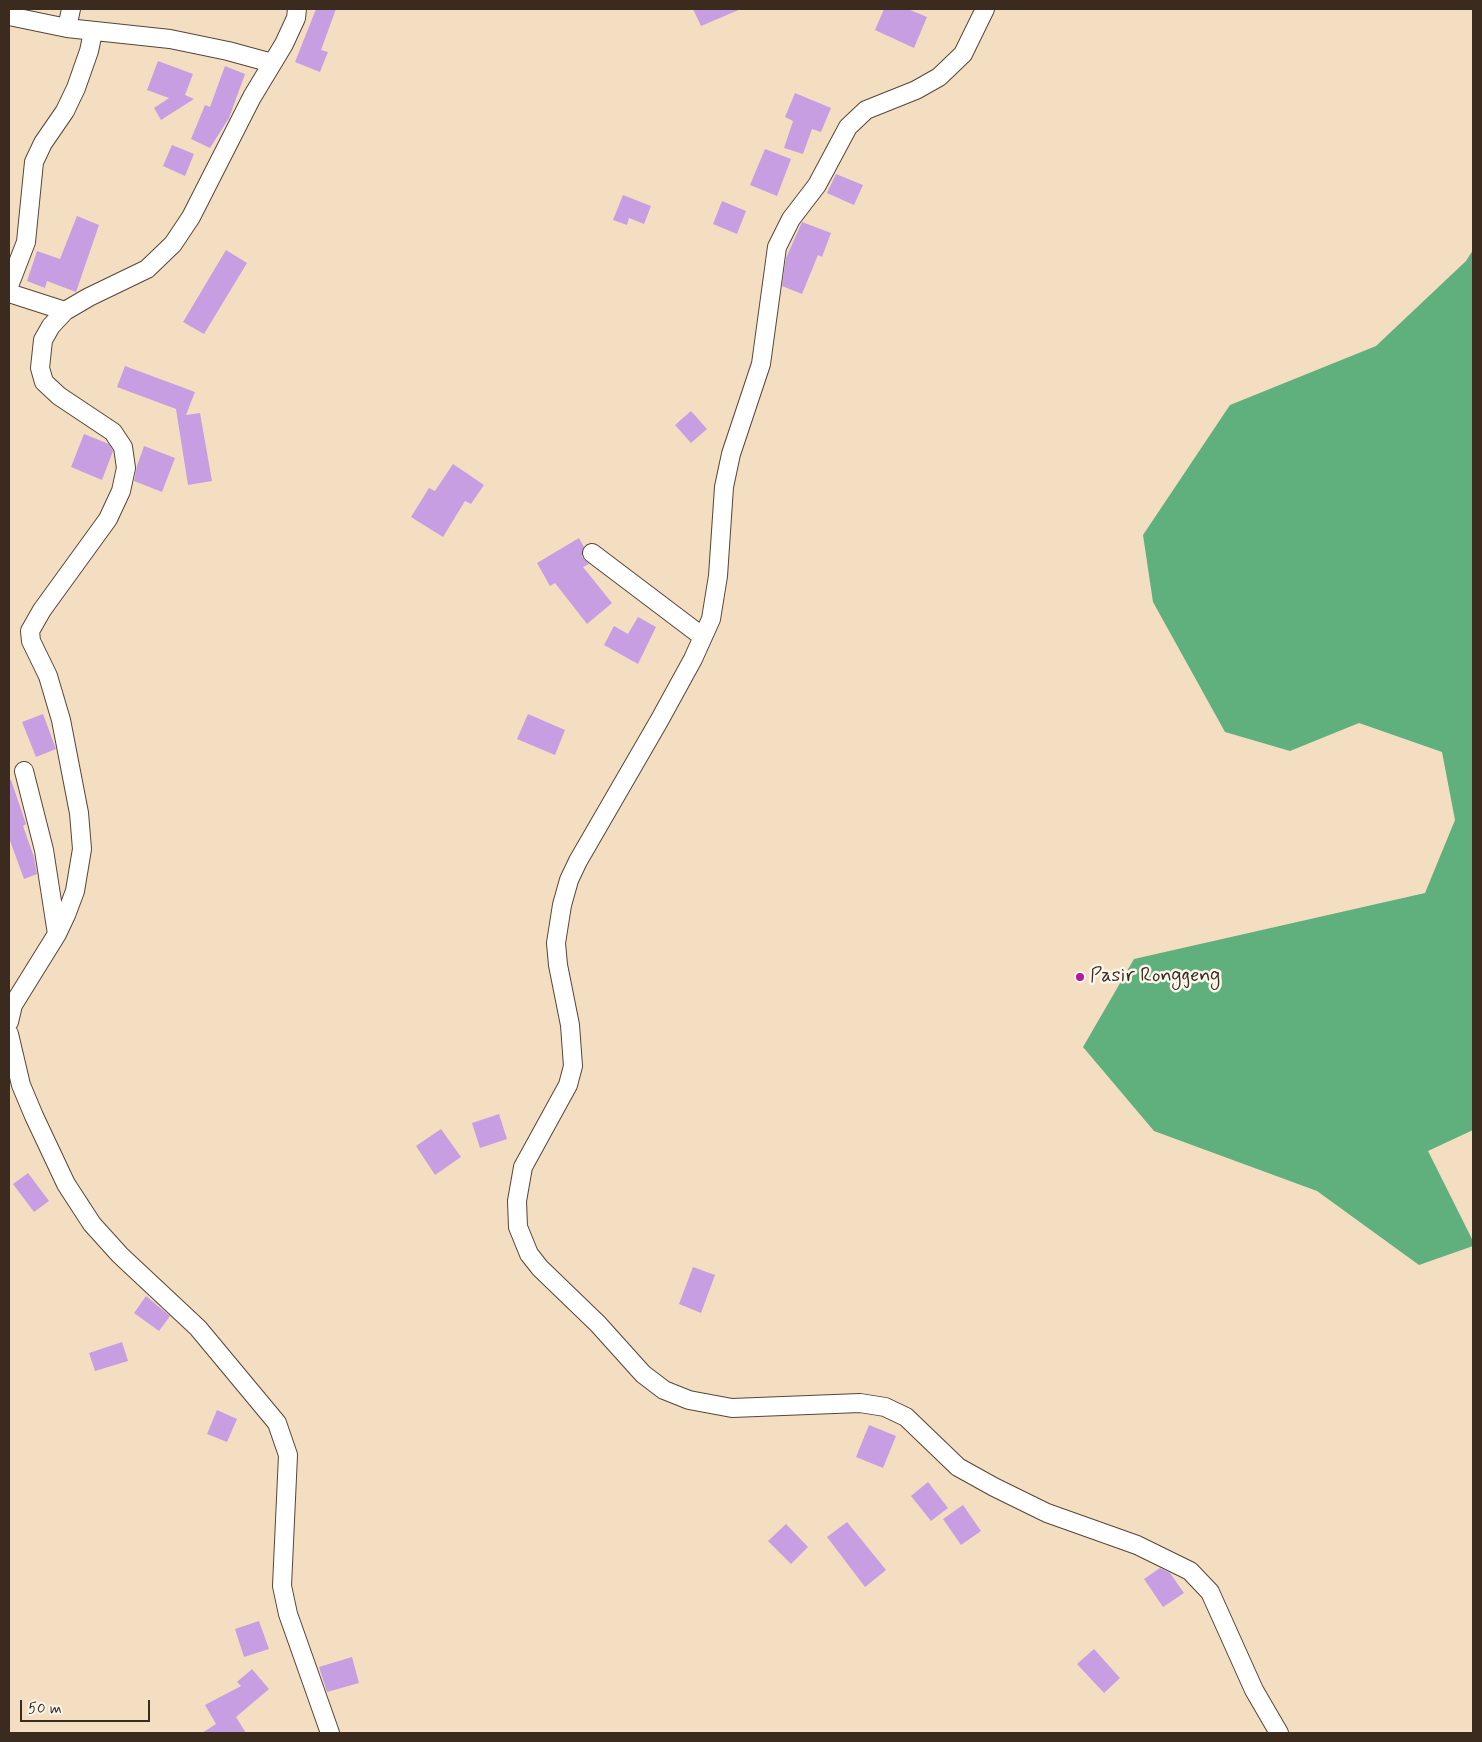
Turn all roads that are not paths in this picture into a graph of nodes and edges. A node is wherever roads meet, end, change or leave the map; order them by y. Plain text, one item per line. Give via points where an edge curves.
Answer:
1 (71, 9) edge
2 (297, 9) edge
3 (985, 9) edge
4 (9, 16) edge
5 (67, 28) junction
6 (93, 32) junction
7 (272, 63) junction
8 (9, 286) edge
9 (9, 293) edge
10 (65, 311) junction
11 (592, 553) dead end
12 (703, 637) junction
13 (24, 771) dead end
14 (57, 934) junction
15 (9, 1022) edge
16 (9, 1034) edge
17 (330, 1733) edge
18 (1280, 1733) edge

1 - 5 street
2 - 7 street via 284,44
3 - 12 street via 962,54 939,77 866,110 848,127 817,185 782,234 773,264 761,364 731,454 724,487 715,598
4 - 5 street
5 - 6 street
6 - 7 street via 170,40
6 - 8 street via 76,88 34,162 26,242
7 - 10 street via 191,217 173,244 147,269
9 - 10 street
10 - 14 street via 51,326 44,340 40,363 42,376 51,390 114,432 123,447 126,461 121,490 108,519 30,631 31,642 54,694 80,814 80,867 75,891
11 - 12 street
12 - 18 street via 660,721 569,880 556,943 570,1025 573,1066 568,1085 528,1156 519,1185 518,1227 529,1254 643,1374 664,1390 689,1400 732,1408 860,1403 896,1410 958,1467 981,1480 1048,1513 1137,1545 1190,1571 1210,1592 1254,1690
13 - 14 street via 44,850
14 - 15 street via 13,1005
16 - 17 street via 21,1084 34,1116 66,1184 92,1224 120,1256 198,1328 277,1423 288,1455 282,1586 288,1614

